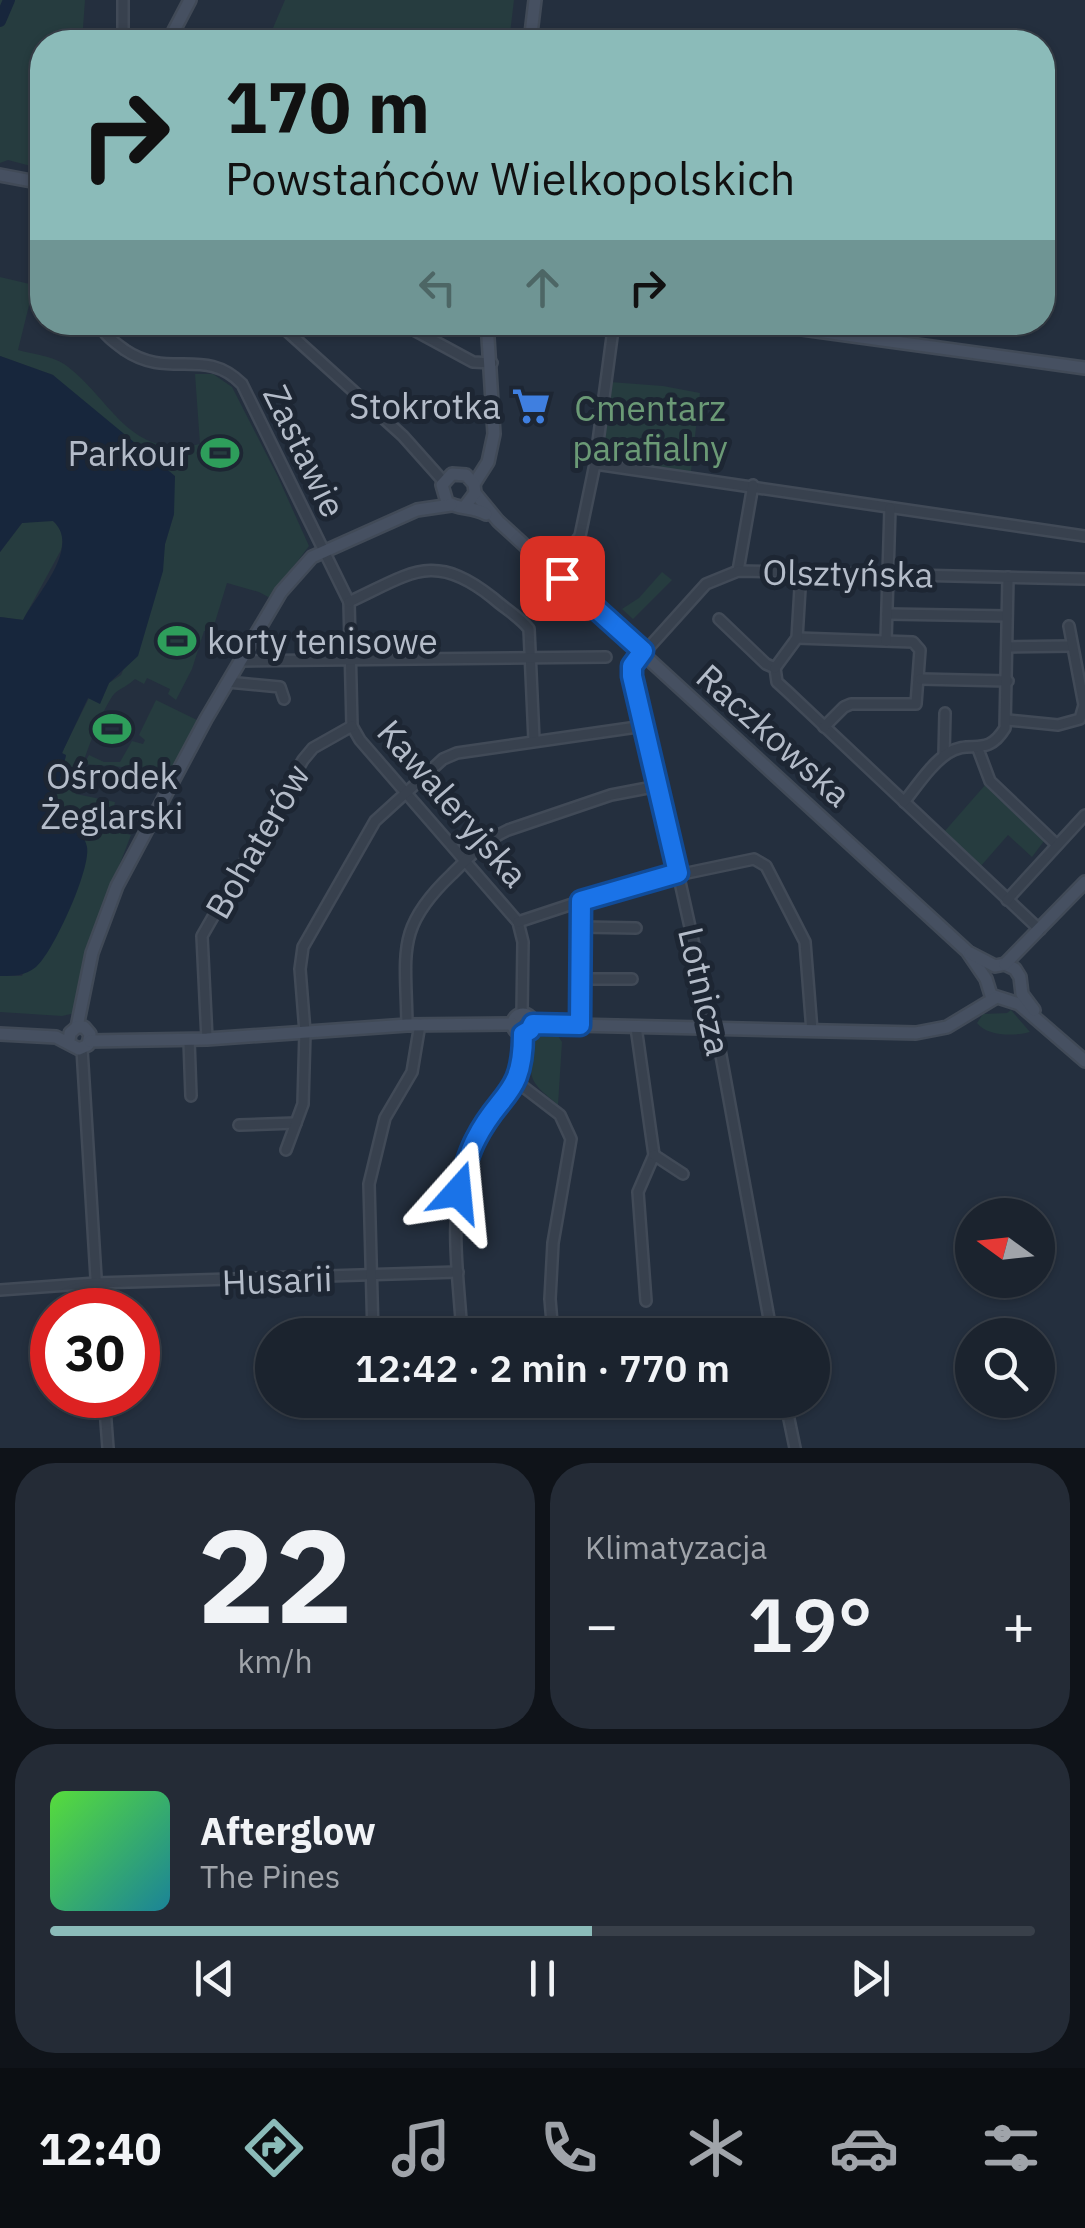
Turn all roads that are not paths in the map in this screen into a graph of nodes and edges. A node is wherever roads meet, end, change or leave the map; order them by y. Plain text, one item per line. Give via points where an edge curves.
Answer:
1 (123, 0) edge
2 (190, 0) edge
3 (536, 5) edge
4 (122, 30) edge
5 (174, 30) edge
6 (532, 30) edge
7 (0, 175) edge
8 (30, 181) edge
9 (108, 335) edge
10 (291, 335) edge
11 (423, 335) edge
12 (490, 335) edge
13 (612, 335) edge
14 (894, 335) edge
15 (490, 363) junction
16 (1085, 368) edge
17 (595, 464) junction
18 (446, 482) junction
19 (472, 484) junction
20 (753, 485) junction
21 (451, 505) junction
22 (466, 505) junction
23 (890, 508) junction
24 (416, 510) junction
25 (498, 521) junction
26 (1085, 536) edge
27 (324, 552) junction
28 (554, 570) junction
29 (738, 571) junction
30 (801, 572) junction
31 (888, 574) junction
32 (1008, 577) junction
33 (1085, 580) edge
34 (349, 602) junction
35 (887, 614) junction
36 (1007, 616) junction
37 (719, 620) dead end
38 (1069, 626) dead end
39 (797, 638) junction
40 (886, 641) junction
41 (1072, 646) junction
42 (1007, 647) junction
43 (643, 651) junction
44 (606, 657) dead end
45 (532, 658) junction
46 (240, 662) junction
47 (349, 662) junction
48 (775, 668) junction
49 (920, 679) junction
50 (1008, 681) junction
51 (228, 682) junction
52 (284, 700) dead end
53 (945, 713) dead end
54 (1008, 720) junction
55 (352, 726) junction
56 (644, 726) junction
57 (824, 727) junction
58 (534, 740) junction
59 (978, 749) junction
60 (944, 755) junction
61 (658, 786) junction
62 (405, 792) junction
63 (904, 802) junction
64 (1085, 815) edge
65 (1057, 845) junction
66 (466, 860) junction
67 (678, 873) junction
68 (1085, 882) edge
69 (1007, 900) junction
70 (581, 901) junction
71 (518, 922) junction
72 (582, 927) junction
73 (636, 928) dead end
74 (1037, 934) junction
75 (966, 951) junction
76 (1006, 967) junction
77 (580, 978) junction
78 (632, 979) dead end
79 (1020, 988) junction
80 (994, 991) junction
81 (1038, 1018) junction
82 (518, 1019) junction
83 (413, 1025) junction
84 (580, 1025) junction
85 (636, 1027) junction
86 (528, 1029) junction
87 (714, 1029) junction
88 (812, 1031) junction
89 (305, 1032) junction
90 (0, 1034) edge
91 (79, 1037) junction
92 (207, 1039) junction
93 (189, 1040) junction
94 (1085, 1062) edge
95 (518, 1082) junction
96 (191, 1096) dead end
97 (296, 1123) junction
98 (240, 1125) dead end
99 (286, 1150) dead end
100 (654, 1155) junction
101 (683, 1174) dead end
102 (458, 1272) junction
103 (371, 1276) junction
104 (96, 1283) junction
105 (96, 1288) edge
106 (0, 1290) edge
107 (646, 1301) dead end
108 (372, 1318) edge
109 (461, 1318) edge
110 (551, 1318) edge
111 (769, 1318) edge
112 (106, 1418) edge
113 (789, 1418) edge
114 (108, 1448) edge
115 (795, 1448) edge

1 - 4 street
2 - 5 street
3 - 6 street
7 - 8 street
9 - 27 street, Zastawie via 155,365 213,364 235,377
10 - 18 street
11 - 15 street via 473,362
12 - 15 street
13 - 17 street
14 - 16 street
15 - 19 street via 493,440
17 - 20 street
17 - 28 street via 580,536
18 - 19 street
18 - 21 street via 444,498
18 - 24 street
19 - 22 street
19 - 25 street, Raczkowska
20 - 23 street
20 - 29 street
21 - 22 street
21 - 24 street
22 - 25 street, Raczkowska
23 - 26 street
23 - 31 street
24 - 27 street
25 - 28 street, Raczkowska
27 - 34 street, Kawaleryjska
27 - 46 street, Zastawie via 282,592
28 - 43 street, Raczkowska
29 - 30 street, Olsztyńska
29 - 43 street, Olsztyńska via 706,584
30 - 31 street, Olsztyńska
30 - 39 street
31 - 32 street, Olsztyńska
31 - 35 street
32 - 33 street, Olsztyńska
32 - 36 street
34 - 45 street via 421,570 449,572 525,624
34 - 47 street, Kawaleryjska
35 - 36 street
35 - 40 street
36 - 42 street
37 - 48 street
38 - 41 street
39 - 40 street
39 - 48 street
40 - 49 street via 913,642 920,650
41 - 42 street
41 - 54 street via 1084,704 1080,719 1058,725
42 - 50 street
43 - 56 street, Lotnicza via 632,671
43 - 75 street, Raczkowska
44 - 45 street
45 - 47 street
45 - 58 street
46 - 47 street
46 - 51 street, Zastawie
47 - 55 street, Kawaleryjska
48 - 57 street via 777,682
49 - 50 street
49 - 57 street via 916,704 852,704
50 - 54 street
51 - 52 street via 280,688
51 - 91 street, Zastawie via 118,886 92,953
53 - 60 street
54 - 59 street via 994,743
55 - 62 street, Kawaleryjska
55 - 92 street, Bohaterów via 304,760 202,936
56 - 58 street
56 - 61 street, Lotnicza
57 - 63 street
58 - 62 street via 457,753
59 - 60 street
59 - 65 street via 990,781
60 - 63 street
61 - 66 street via 508,830
61 - 67 street, Lotnicza
62 - 66 street, Kawaleryjska
62 - 89 street via 366,834 304,948
63 - 69 street
64 - 65 street
65 - 69 street
66 - 71 street, Kawaleryjska
66 - 83 street via 425,899 410,927
67 - 70 street
67 - 87 street, Lotnicza
67 - 88 street via 748,860 766,866 805,942
68 - 74 street
69 - 74 street
70 - 71 street
70 - 72 street
71 - 82 street, Kawaleryjska via 524,942
72 - 73 street
72 - 77 street
74 - 76 street
75 - 76 street, Raczkowska
75 - 80 street, Raczkowska
76 - 79 street
76 - 80 street
77 - 78 street
77 - 84 street
79 - 80 street
79 - 81 street, Raczkowska
80 - 81 street, Raczkowska
80 - 88 street via 946,1027 926,1032
81 - 94 street, Raczkowska
82 - 83 street
82 - 86 street via 516,1031
83 - 89 street
83 - 103 street via 412,1072 385,1118 373,1162
84 - 85 street
84 - 86 street
85 - 87 street
85 - 100 street
86 - 95 street
87 - 88 street
87 - 111 street, Lotnicza
89 - 92 street
89 - 97 street via 303,1104
90 - 91 street
91 - 93 street
91 - 104 street, Zastawie
92 - 93 street
93 - 96 street
95 - 102 street via 476,1138 466,1163 456,1204
95 - 110 street via 560,1114 570,1139 553,1243
97 - 98 street
97 - 99 street
100 - 101 street
100 - 107 street via 638,1192
102 - 103 street, Husarii
102 - 109 street
103 - 104 street, Husarii
103 - 108 street
104 - 105 street, Zastawie
104 - 106 street, Husarii
112 - 114 street
113 - 115 street

